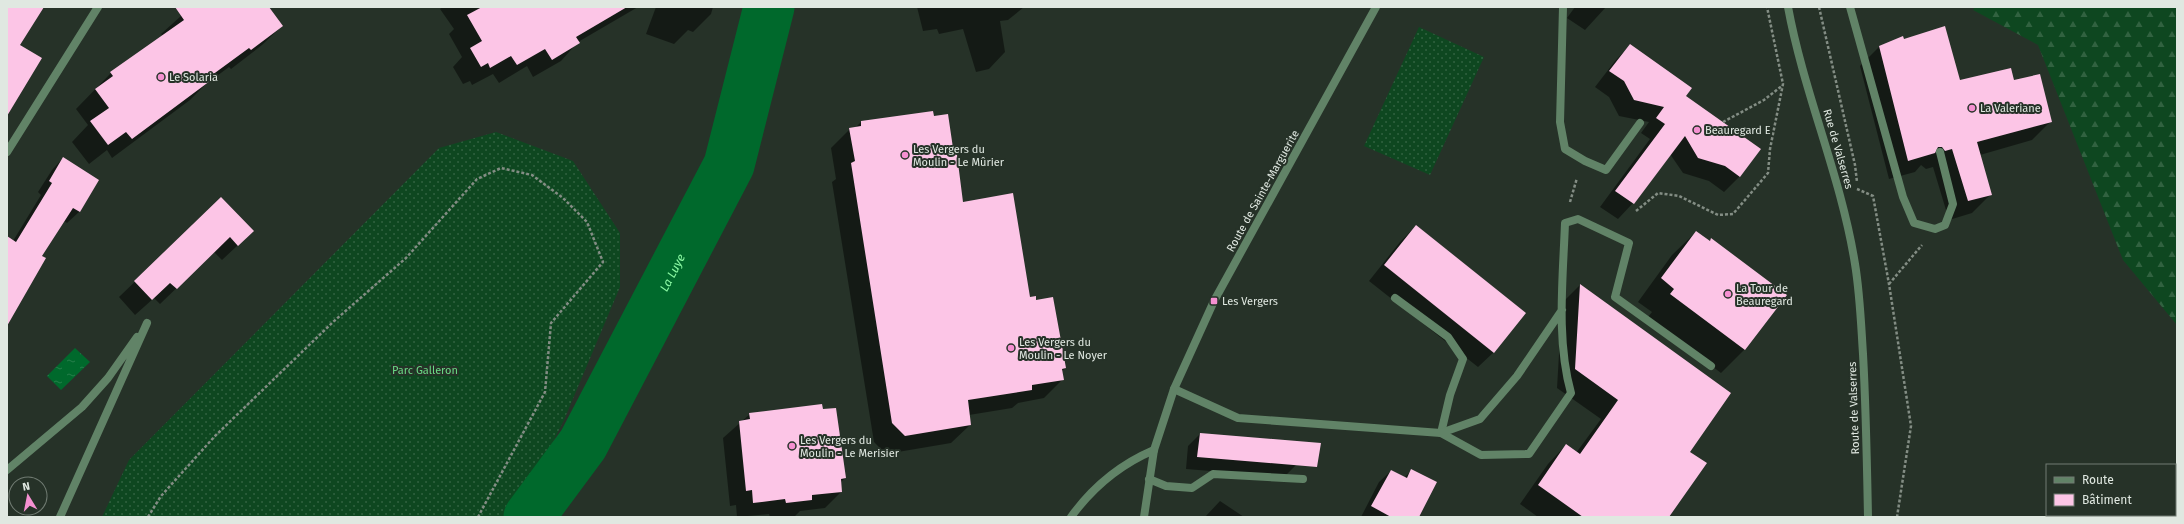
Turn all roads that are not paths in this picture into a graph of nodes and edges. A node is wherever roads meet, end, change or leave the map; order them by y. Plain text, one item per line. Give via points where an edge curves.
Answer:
1 (98, 7) edge
2 (1376, 7) edge
3 (1563, 7) edge
4 (1788, 7) edge
5 (1850, 7) edge
6 (1640, 123) dead end
7 (7, 152) edge
8 (1940, 152) dead end
9 (1395, 298) dead end
10 (1860, 299) joint
11 (1562, 310) junction
12 (1711, 366) dead end
13 (1174, 389) junction
14 (1441, 433) junction
15 (1154, 450) junction
16 (7, 470) edge
17 (1149, 478) junction
18 (1303, 479) dead end
19 (60, 517) edge
20 (1071, 517) edge
21 (1144, 517) edge
22 (1868, 517) edge

1 - 7 street
2 - 13 street, Route de Sainte-Marguerite via 1214,301
3 - 6 street via 1560,122 1565,149 1606,170
4 - 10 street, Rue de Valserres via 1793,34 1839,192 1855,263
5 - 8 street via 1903,197 1914,223 1936,229 1945,225 1953,204
9 - 14 street via 1448,337 1463,360 1450,395
10 - 22 street, Route de Valserres
11 - 12 street via 1565,223 1578,219 1629,243 1615,297
11 - 14 street via 1517,376 1480,419
11 - 14 street via 1567,379 1571,393 1529,454 1482,455
13 - 14 street via 1238,418
13 - 15 street, Route de Sainte-Marguerite
15 - 17 street, Route de Sainte-Marguerite
15 - 20 street via 1135,458 1107,478
16 - 19 street via 82,407 108,378 147,323
17 - 18 street via 1166,486 1192,488 1213,474
17 - 21 street, Route de Sainte-Marguerite

